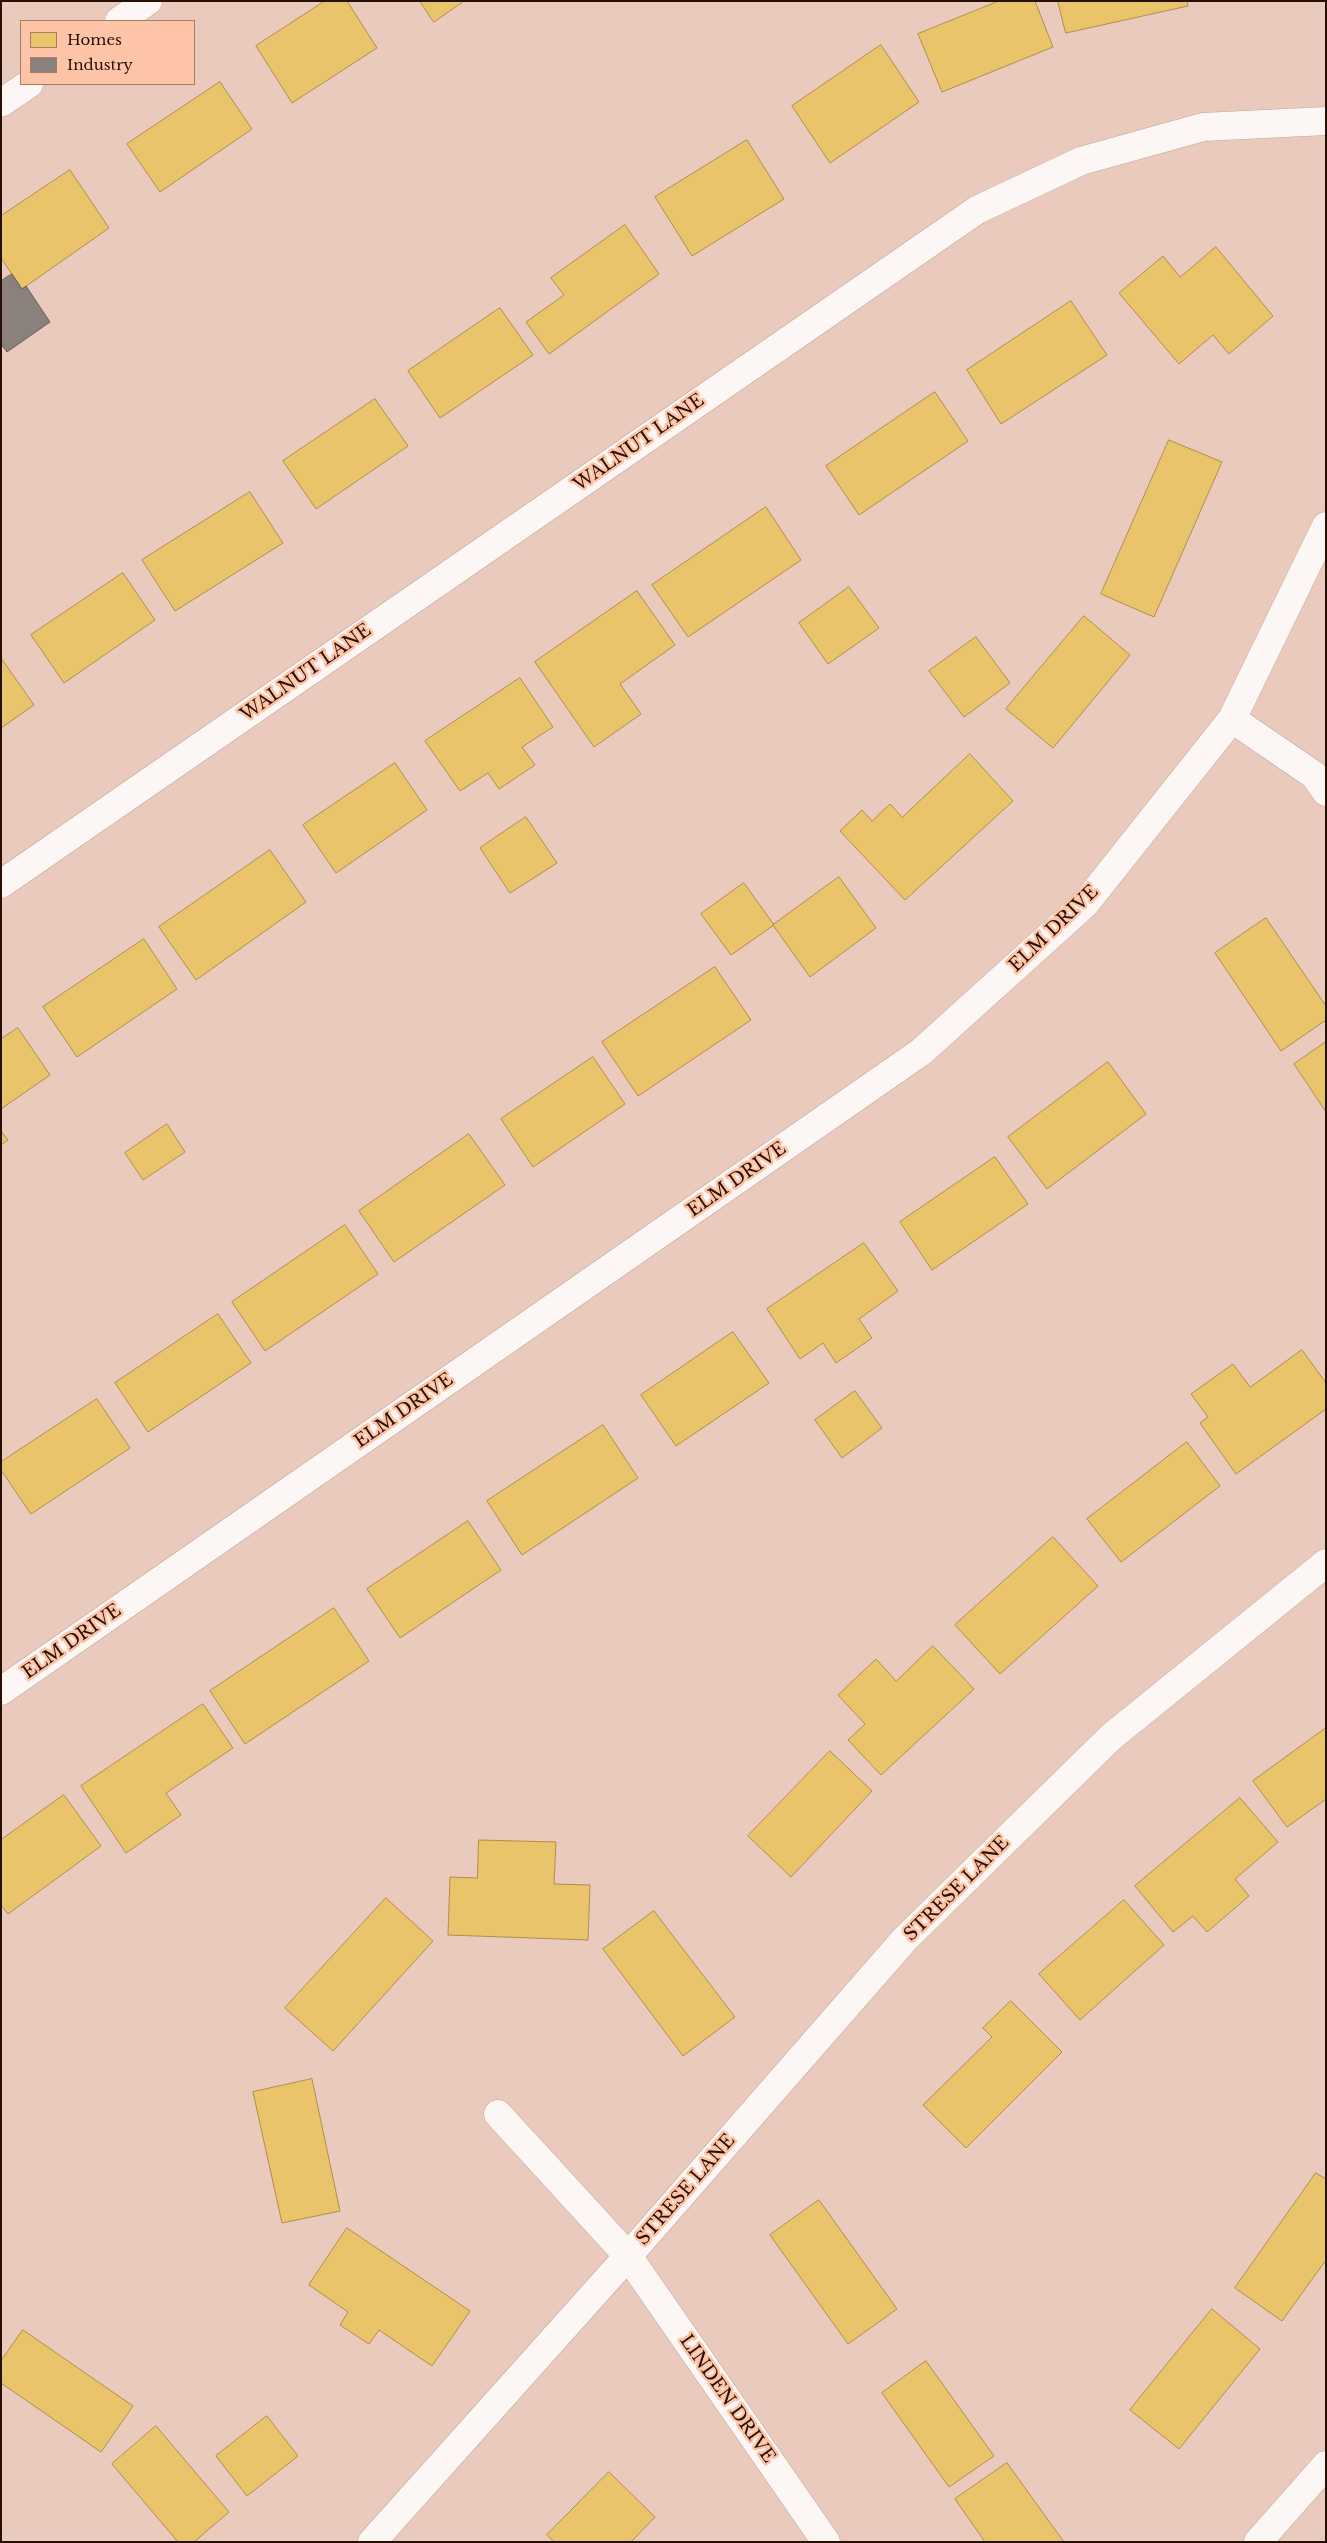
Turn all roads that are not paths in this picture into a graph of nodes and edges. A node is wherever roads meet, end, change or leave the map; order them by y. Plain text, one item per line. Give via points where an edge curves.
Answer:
1 (148, 1) edge
2 (120, 20) edge
3 (28, 85) edge
4 (1, 103) edge
5 (1326, 121) edge
6 (1326, 526) edge
7 (1232, 719) junction
8 (1326, 792) edge
9 (1, 884) edge
10 (1326, 1563) edge
11 (1, 1691) edge
12 (498, 2114) dead end
13 (628, 2256) junction
14 (1326, 2465) edge
15 (372, 2542) edge
16 (826, 2542) edge
17 (1258, 2542) edge

1 - 2 street
3 - 4 street
5 - 9 street, WALNUT LANE via 1203,127 1081,160 977,210
6 - 7 street, ELM DRIVE
7 - 8 street via 1314,775
7 - 11 street, ELM DRIVE via 1085,904 921,1052
10 - 13 street, STRESE LANE via 1111,1737 905,1939
12 - 13 street, STRESE LANE
13 - 15 street, STRESE LANE
13 - 16 street, LINDEN DRIVE
14 - 17 street

